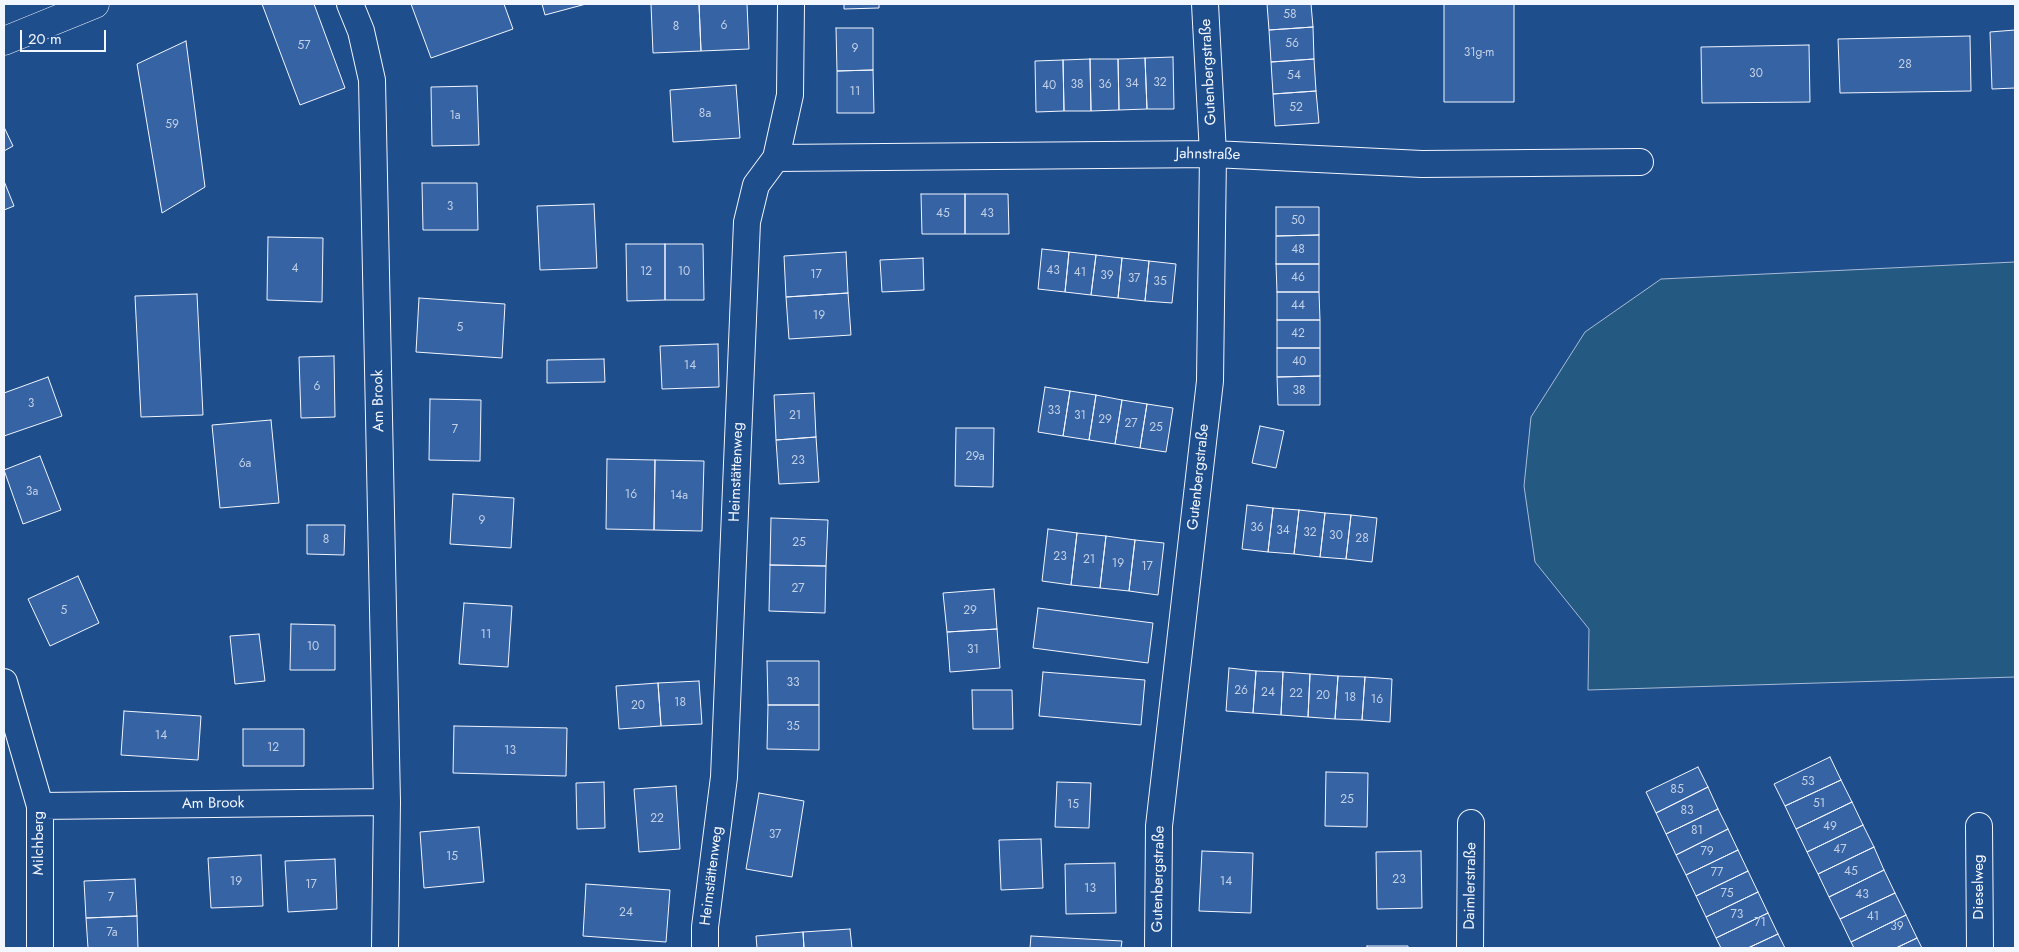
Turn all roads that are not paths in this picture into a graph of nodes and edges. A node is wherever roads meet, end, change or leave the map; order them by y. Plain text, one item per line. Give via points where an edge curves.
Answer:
1 (95, 4) edge
2 (350, 4) edge
3 (791, 4) edge
4 (1205, 4) edge
5 (4, 42) edge
6 (1213, 154) junction
7 (776, 158) junction
8 (1640, 162) dead end
9 (4, 682) edge
10 (387, 802) junction
11 (40, 806) junction
12 (1471, 824) dead end
13 (1979, 826) dead end
14 (40, 948) edge
15 (385, 948) edge
16 (705, 948) edge
17 (1158, 948) edge
18 (1470, 948) edge
19 (1980, 948) edge

1 - 5 street
2 - 10 street, Am Brook via 361,32 372,80
3 - 7 street, Heimstättenweg via 790,96
4 - 6 street, Gutenbergstraße
6 - 7 street, Jahnstraße
6 - 8 street, Jahnstraße via 1422,164
6 - 17 street, Gutenbergstraße via 1210,381 1159,826
7 - 16 street, Heimstättenweg via 756,185 747,222 724,778
9 - 11 street, Milchberg
10 - 11 street, Am Brook
10 - 15 street, Am Brook
11 - 14 street, Milchberg
12 - 18 street, Daimlerstraße
13 - 19 street, Dieselweg

